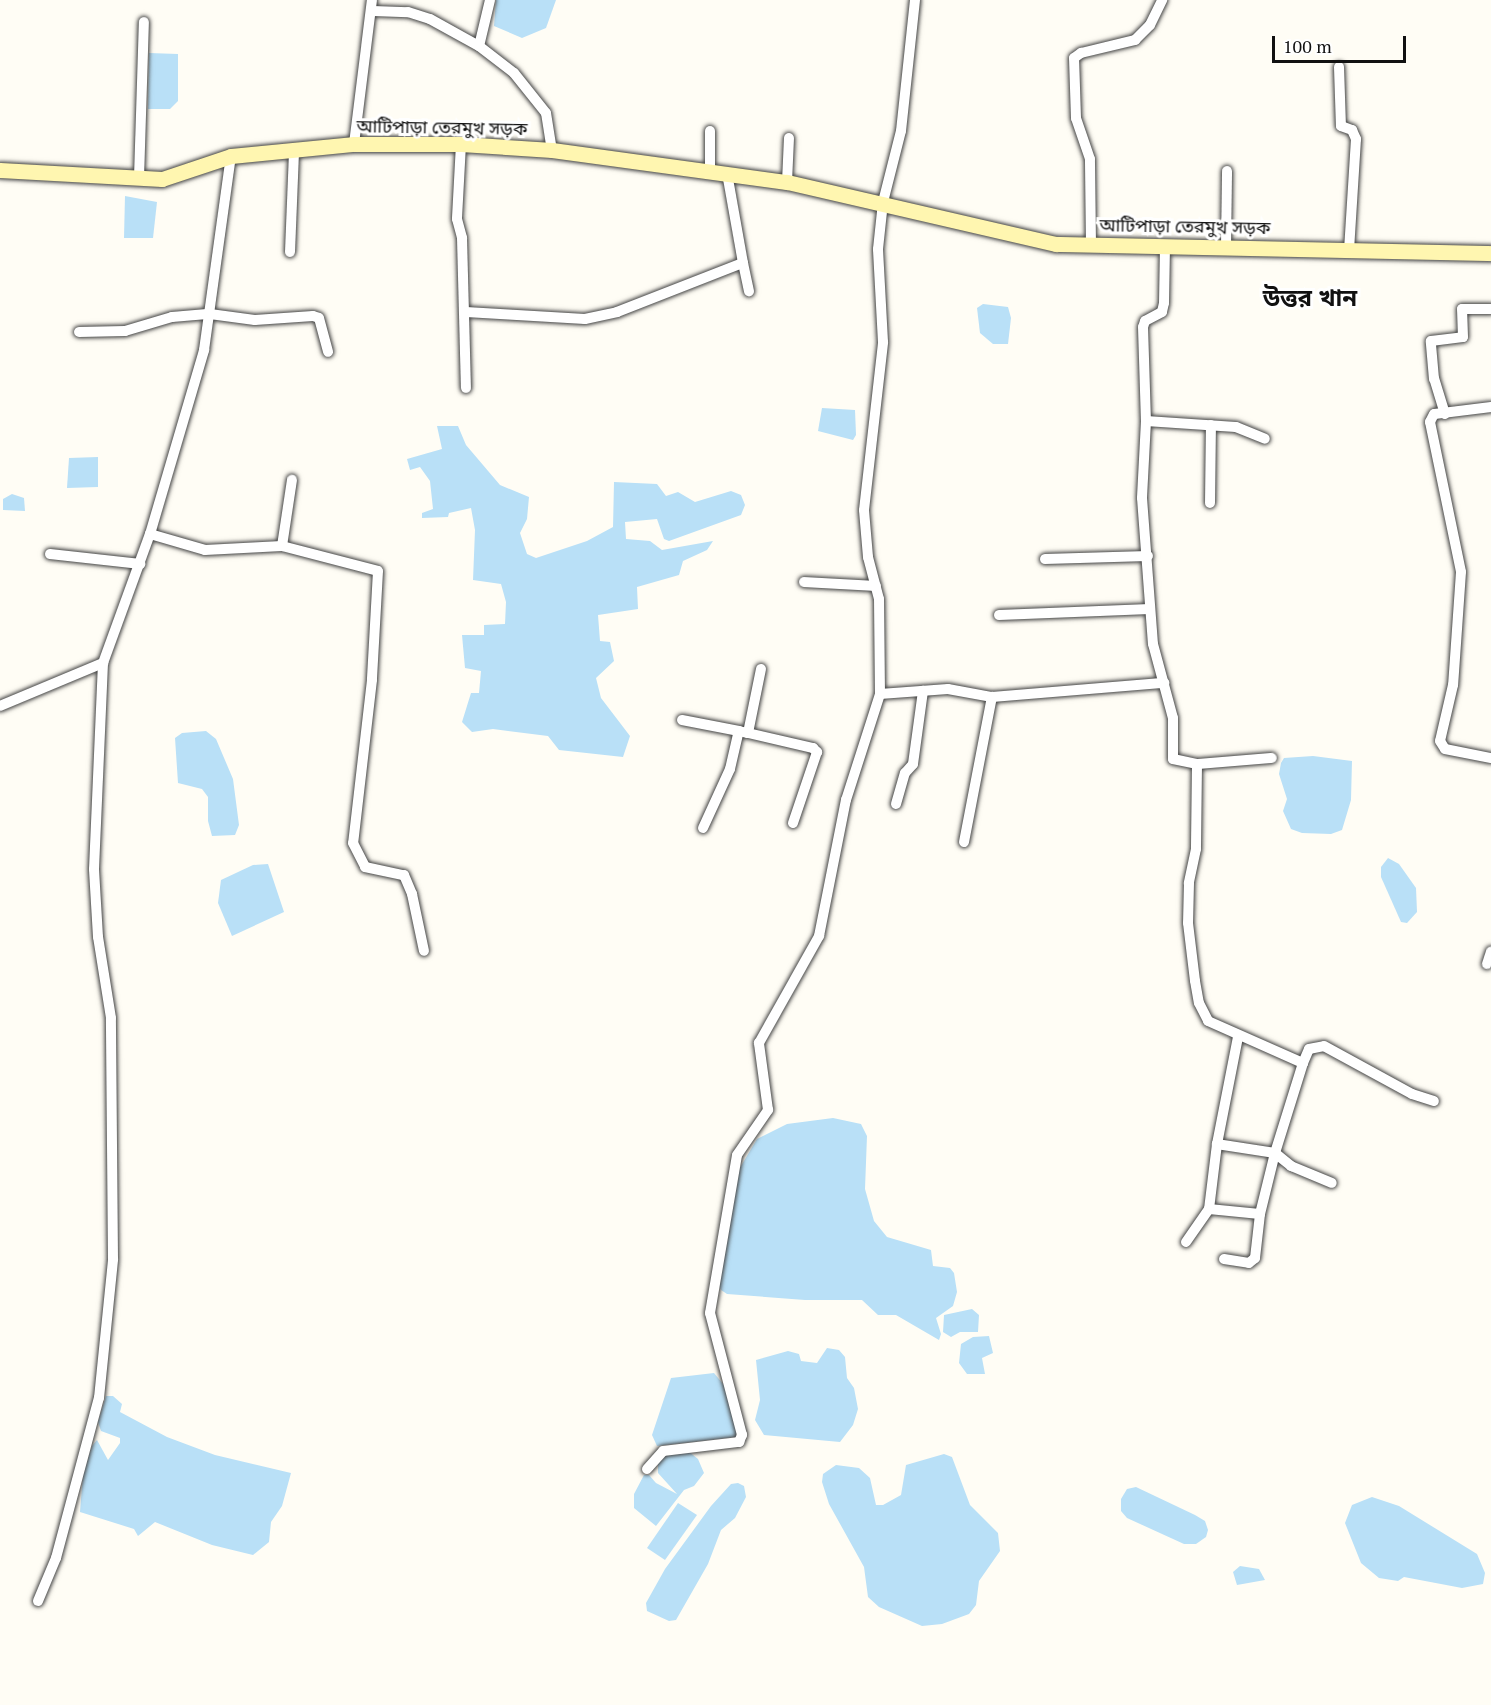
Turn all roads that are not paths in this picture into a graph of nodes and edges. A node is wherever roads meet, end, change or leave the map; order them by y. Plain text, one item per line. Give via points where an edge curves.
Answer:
1 (490, 0) edge
2 (915, 0) edge
3 (1162, 0) edge
4 (373, 5) edge
5 (144, 22) dead end
6 (479, 46) junction
7 (1339, 67) dead end
8 (710, 130) dead end
9 (789, 138) dead end
10 (354, 144) junction
11 (461, 144) junction
12 (552, 150) junction
13 (294, 152) junction
14 (231, 156) junction
15 (0, 170) edge
16 (710, 170) junction
17 (1227, 171) dead end
18 (727, 173) junction
19 (140, 178) junction
20 (786, 182) junction
21 (883, 202) junction
22 (1091, 244) junction
23 (1165, 246) junction
24 (1226, 246) junction
25 (1349, 251) junction
26 (290, 252) dead end
27 (1491, 253) edge
28 (743, 263) junction
29 (749, 291) dead end
30 (1491, 309) edge
31 (466, 312) junction
32 (210, 314) junction
33 (79, 332) dead end
34 (328, 352) dead end
35 (466, 388) dead end
36 (1491, 407) edge
37 (1445, 414) junction
38 (1146, 421) junction
39 (1211, 424) junction
40 (1265, 439) dead end
41 (291, 480) dead end
42 (1210, 503) dead end
43 (150, 534) junction
44 (282, 546) junction
45 (50, 554) dead end
46 (1148, 556) junction
47 (1045, 559) dead end
48 (140, 564) junction
49 (804, 582) dead end
50 (876, 586) junction
51 (1150, 609) junction
52 (999, 615) dead end
53 (103, 663) junction
54 (761, 669) dead end
55 (1164, 683) junction
56 (923, 691) junction
57 (880, 694) junction
58 (992, 697) junction
59 (0, 706) edge
60 (682, 720) dead end
61 (743, 732) junction
62 (1491, 758) edge
63 (1272, 759) dead end
64 (1197, 764) junction
65 (896, 804) dead end
66 (793, 824) dead end
67 (703, 828) dead end
68 (964, 842) dead end
69 (424, 951) dead end
70 (1491, 952) edge
71 (1487, 964) dead end
72 (1238, 1037) junction
73 (1303, 1063) junction
74 (1434, 1101) dead end
75 (1216, 1143) junction
76 (1275, 1153) junction
77 (1332, 1183) dead end
78 (1209, 1209) junction
79 (1260, 1214) junction
80 (1186, 1242) dead end
81 (1224, 1259) dead end
82 (647, 1469) dead end
83 (38, 1601) dead end

1 - 6 street
2 - 21 street via 901,131
3 - 22 street via 1150,25 1135,40 1074,58 1076,118 1090,159
4 - 6 street via 430,19
4 - 10 street
5 - 19 street
6 - 12 street via 513,73 546,113
7 - 25 street via 1341,126 1352,130 1356,139
8 - 16 street
9 - 20 street
10 - 11 main road, আটিপাড়া তেরমুখ সড়ক
10 - 13 main road, আটিপাড়া তেরমুখ সড়ক
11 - 12 main road, আটিপাড়া তেরমুখ সড়ক
11 - 31 street via 457,219 462,238
12 - 16 main road, আটিপাড়া তেরমুখ সড়ক
13 - 14 main road, আটিপাড়া তেরমুখ সড়ক
13 - 26 street
14 - 19 main road, আটিপাড়া তেরমুখ সড়ক via 162,179
14 - 32 street
15 - 19 main road, আটিপাড়া তেরমুখ সড়ক
16 - 18 main road, আটিপাড়া তেরমুখ সড়ক
17 - 24 street
18 - 20 main road, আটিপাড়া তেরমুখ সড়ক
18 - 28 street
20 - 21 main road, আটিপাড়া তেরমুখ সড়ক
21 - 22 main road, আটিপাড়া তেরমুখ সড়ক via 1033,242
21 - 50 street via 878,249 883,342 864,510 868,557
22 - 23 main road, আটিপাড়া তেরমুখ সড়ক
23 - 24 main road, আটিপাড়া তেরমুখ সড়ক
23 - 38 street via 1162,312 1145,321 1143,327
24 - 25 main road, আটিপাড়া তেরমুখ সড়ক
25 - 27 main road, আটিপাড়া তেরমুখ সড়ক
28 - 29 street
28 - 31 street via 617,312 585,319
30 - 37 street via 1462,309 1463,337 1431,342 1434,379
31 - 35 street
32 - 33 street via 172,317 125,331
32 - 34 street via 255,320 313,316 319,318
32 - 43 street via 181,434
36 - 37 street
37 - 62 street via 1434,414 1430,422 1457,550 1460,622 1453,685 1440,741 1445,749
38 - 39 street
38 - 46 street via 1142,498
39 - 40 street via 1236,427
39 - 42 street
41 - 44 street
43 - 44 street via 205,550
43 - 48 street
44 - 69 street via 378,571 371,692 353,843 365,867 398,871 407,881
45 - 48 street
46 - 47 street
46 - 51 street
48 - 53 street
49 - 50 street
50 - 57 street
51 - 52 street
51 - 55 street via 1153,644
53 - 59 street
53 - 83 street via 94,869 98,938 111,1018 113,1259 99,1398 56,1558
54 - 61 street
55 - 58 street
55 - 64 street via 1173,718 1173,759
56 - 57 street
56 - 58 street via 948,689
56 - 65 street via 913,764 905,773
57 - 82 street via 846,800 819,936 759,1042 768,1110 742,1145 735,1167 710,1313 742,1435 739,1442 663,1451
58 - 68 street
60 - 61 street
61 - 66 street via 817,752
61 - 67 street
63 - 64 street
64 - 72 street via 1196,849 1189,883 1191,962 1199,1003 1208,1021
70 - 71 street
72 - 73 street
72 - 75 street
73 - 74 street via 1309,1049 1324,1046 1412,1094
73 - 76 street
75 - 76 street
75 - 78 street
76 - 77 street via 1291,1166
76 - 79 street
78 - 79 street
78 - 80 street
79 - 81 street via 1255,1258 1249,1263

